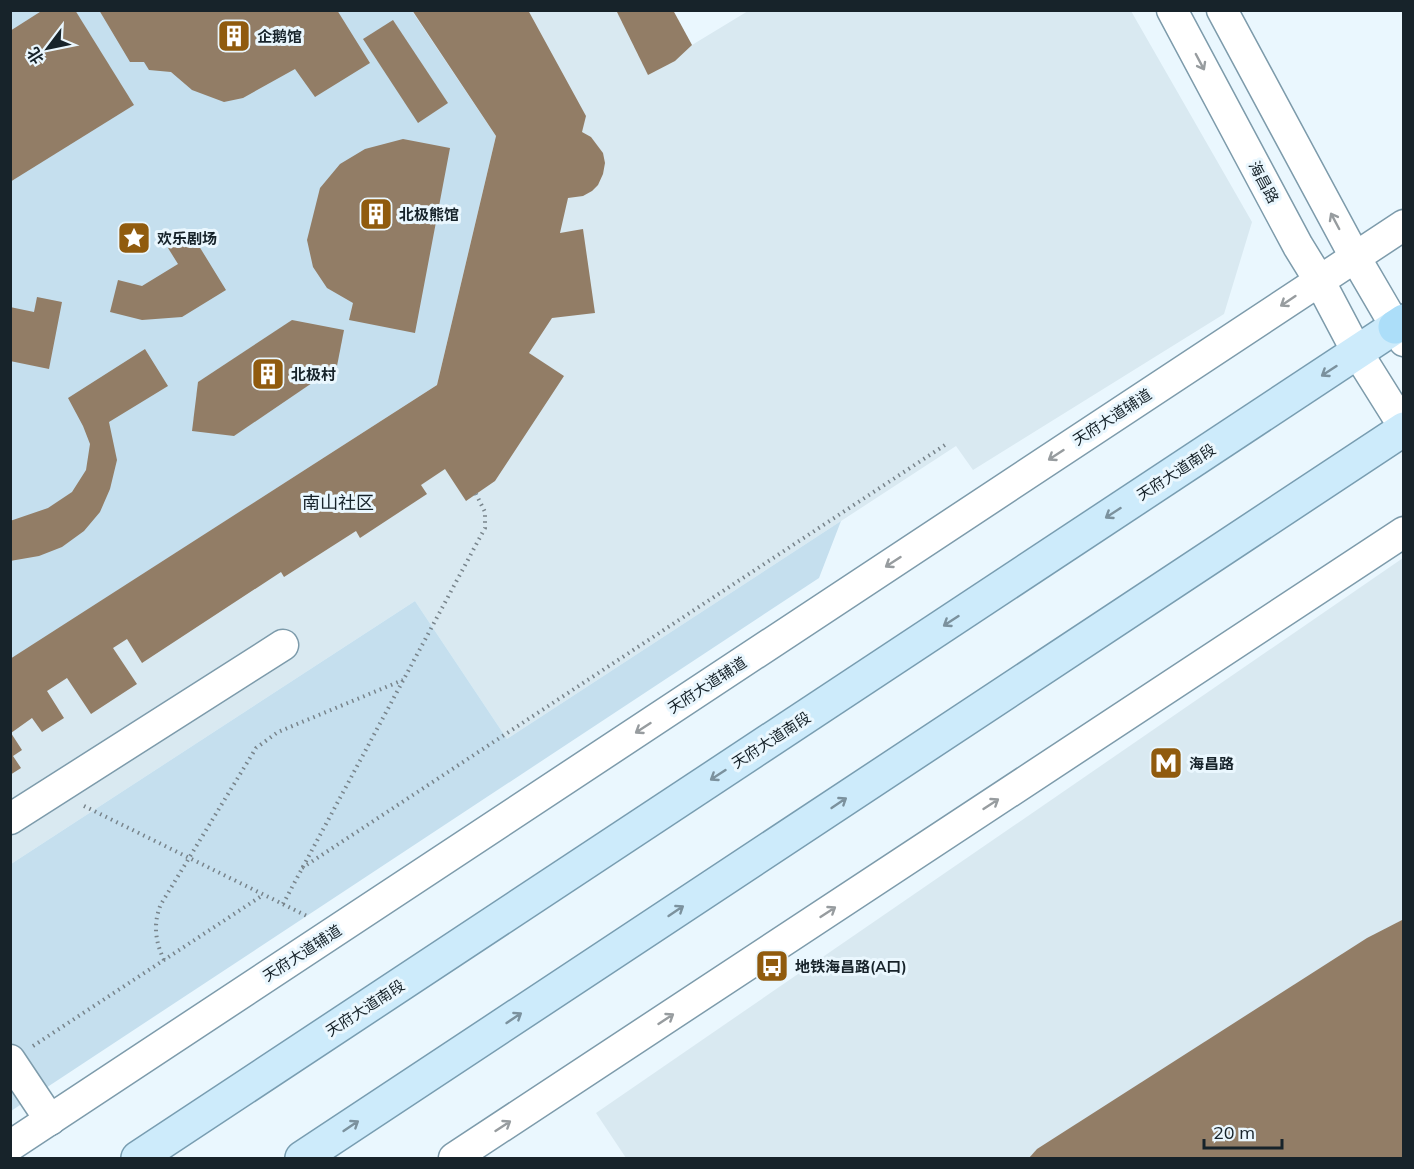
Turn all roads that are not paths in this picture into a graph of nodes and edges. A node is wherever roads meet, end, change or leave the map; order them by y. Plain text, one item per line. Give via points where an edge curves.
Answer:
1 (1172, 10) edge
2 (1222, 10) edge
3 (1404, 225) edge
4 (1355, 257) junction
5 (1319, 280) junction
6 (1401, 330) edge
7 (1357, 352) junction
8 (1404, 428) edge
9 (1404, 532) edge
10 (283, 645) dead end
11 (10, 819) edge
12 (11, 1060) edge
13 (50, 1120) junction
14 (10, 1146) edge
15 (138, 1158) edge
16 (302, 1158) edge
17 (454, 1158) edge

1 -> 5 street, 海昌路
4 -> 2 street
3 - 4 street, 天府大道辅道
4 - 5 street, 天府大道辅道
4 - 6 street
5 - 7 street, 海昌路
5 -> 13 street, 天府大道辅道
6 - 7 main road, 天府大道南段
7 - 8 street, 海昌路
7 -> 15 main road, 天府大道南段
16 -> 8 main road
17 -> 9 street
10 - 11 street
12 - 13 street
13 - 14 street, 天府大道辅道

